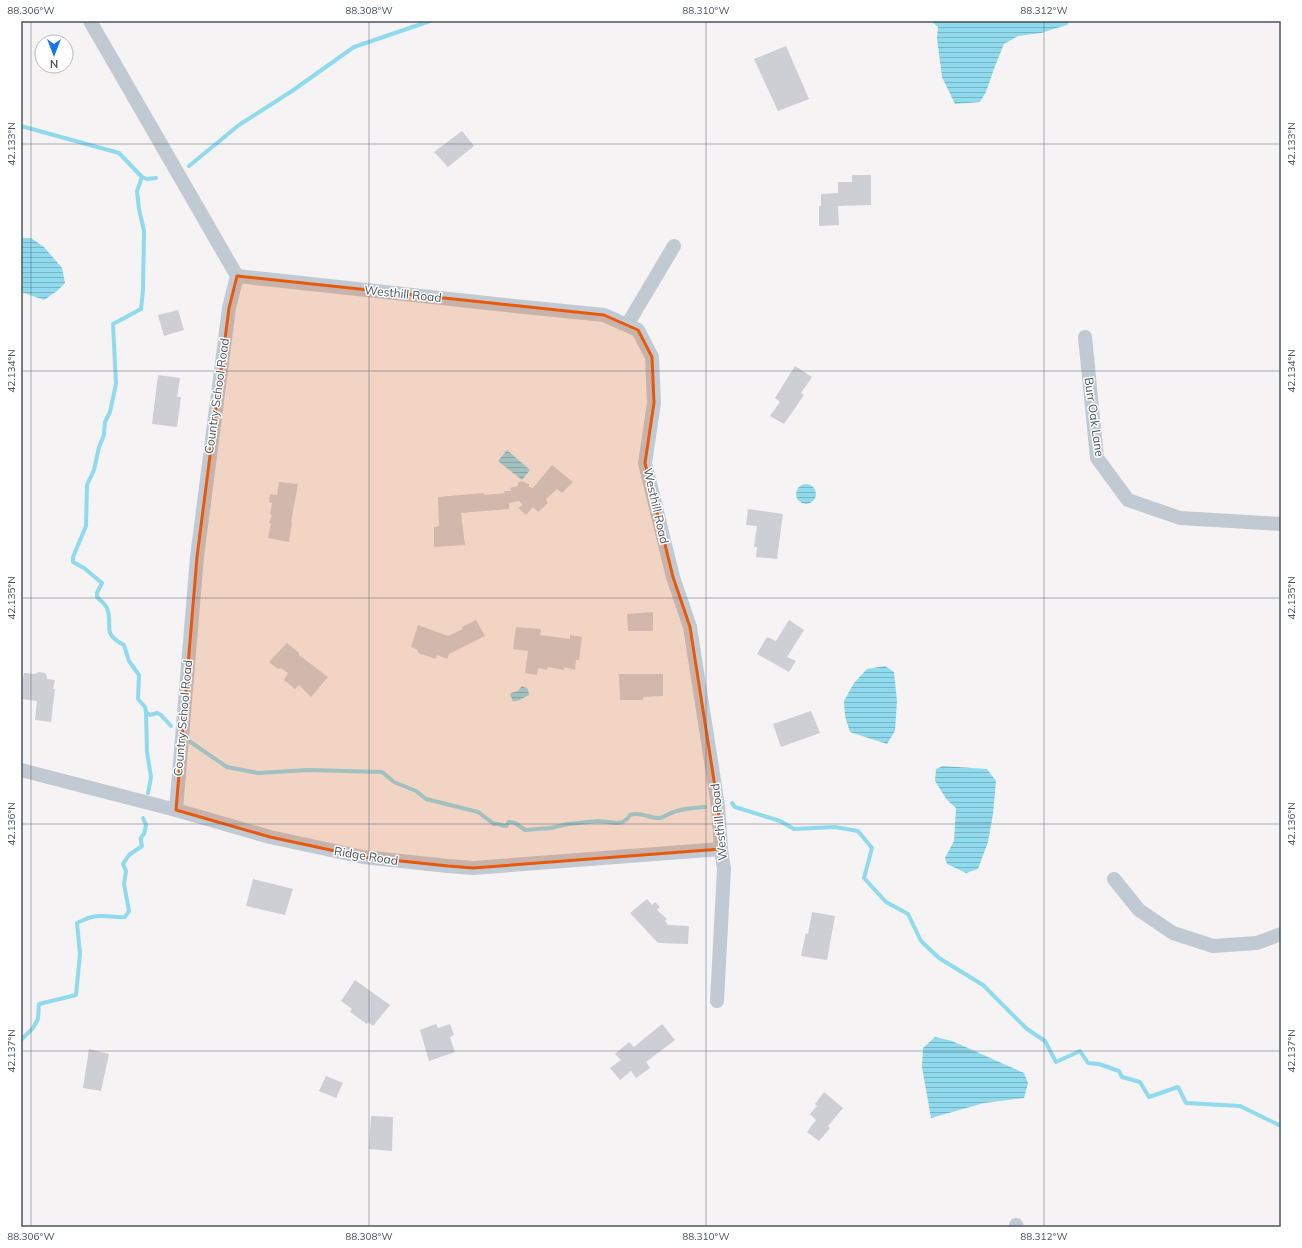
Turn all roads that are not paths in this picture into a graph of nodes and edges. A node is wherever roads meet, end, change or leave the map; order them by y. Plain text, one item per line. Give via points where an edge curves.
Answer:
1 (90, 21) edge
2 (674, 246) dead end
3 (237, 276) junction
4 (627, 325) junction
5 (1084, 337) dead end
6 (1281, 524) edge
7 (21, 770) edge
8 (176, 810) junction
9 (721, 849) junction
10 (1114, 879) dead end
11 (1281, 934) edge
12 (717, 1001) dead end

1 - 3 street
2 - 4 street
3 - 4 street, Westhill Road via 604,315
3 - 8 street, Country School Road via 229,308 196,557
4 - 9 street, Westhill Road via 638,330 652,357 654,403 645,463 673,577 690,628 718,806
5 - 6 street, Burr Oak Lane via 1097,458 1128,500 1180,518
7 - 8 street, Ridge Road
8 - 9 street, Ridge Road via 270,837 363,857 473,868
9 - 12 street, Westhill Road via 724,869
10 - 11 street via 1139,910 1174,933 1213,946 1257,943

